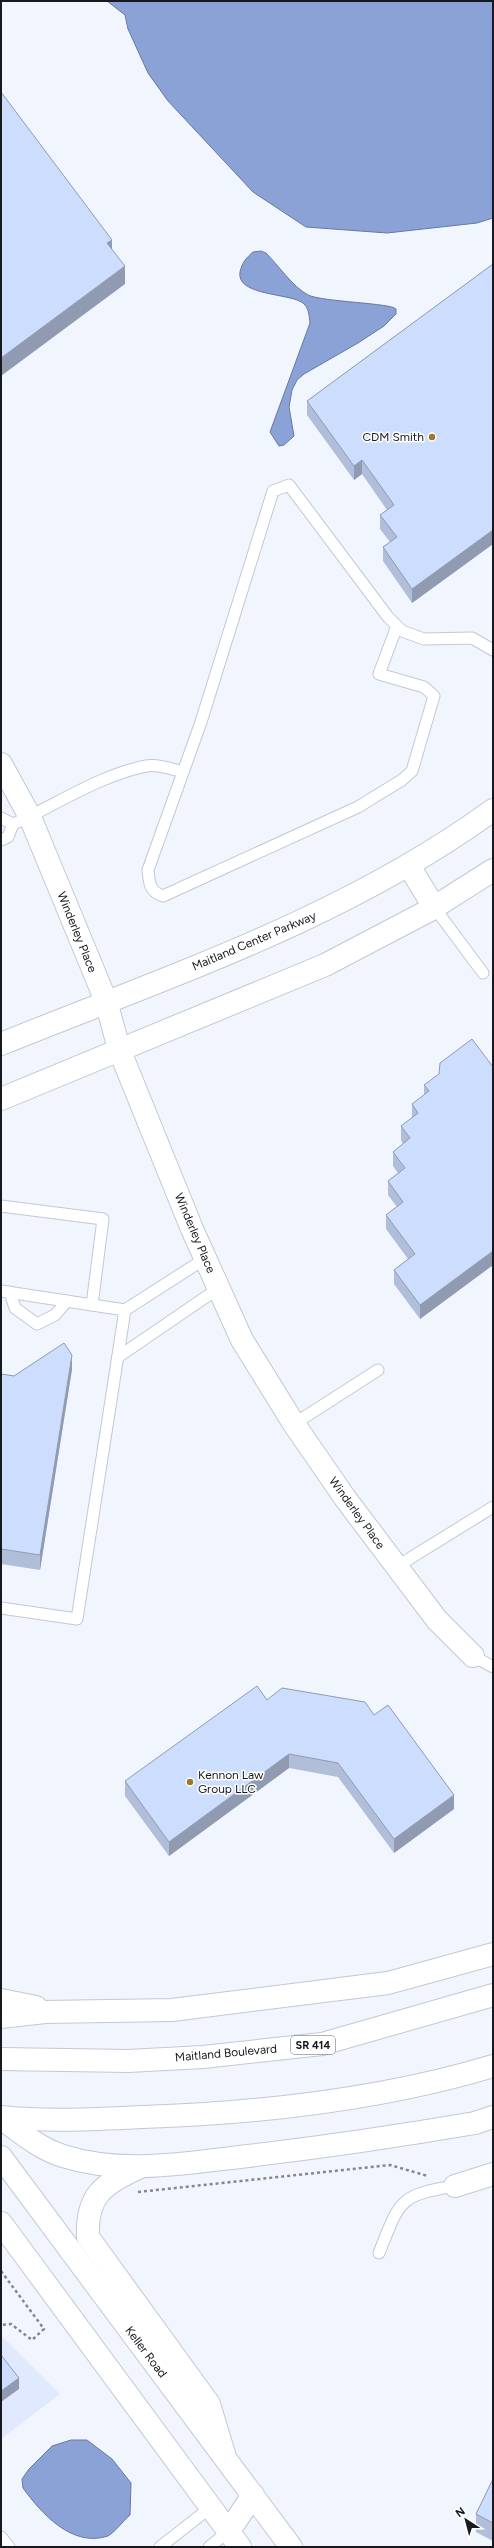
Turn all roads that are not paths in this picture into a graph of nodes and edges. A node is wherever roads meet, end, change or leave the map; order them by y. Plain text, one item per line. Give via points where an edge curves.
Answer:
1 (397, 626) junction
2 (493, 650) edge
3 (1, 764) edge
4 (183, 772) junction
5 (493, 810) edge
6 (1, 818) edge
7 (22, 820) junction
8 (1, 840) edge
9 (409, 866) junction
10 (493, 870) edge
11 (434, 907) junction
12 (483, 973) dead end
13 (106, 1001) junction
14 (1, 1044) edge
15 (119, 1049) junction
16 (1, 1099) edge
17 (1, 1206) edge
18 (206, 1258) junction
19 (219, 1288) junction
20 (5, 1292) edge
21 (67, 1301) junction
22 (92, 1306) junction
23 (125, 1310) junction
24 (118, 1357) junction
25 (378, 1370) dead end
26 (294, 1424) junction
27 (493, 1507) edge
28 (396, 1567) junction
29 (1, 1608) edge
30 (473, 1656) joint
31 (493, 1668) edge
32 (493, 1954) edge
33 (493, 1996) edge
34 (1, 2000) edge
35 (63, 2012) junction
36 (1, 2017) edge
37 (1, 2059) edge
38 (493, 2066) edge
39 (493, 2117) edge
40 (1, 2118) edge
41 (1, 2158) edge
42 (142, 2166) junction
43 (493, 2174) edge
44 (455, 2186) joint
45 (3, 2228) edge
46 (379, 2252) dead end
47 (224, 2454) junction
48 (253, 2494) junction
49 (211, 2507) junction
50 (1, 2537) edge
51 (235, 2539) edge
52 (9, 2547) edge
53 (160, 2547) edge
54 (209, 2547) edge
55 (291, 2547) edge

1 - 2 lane via 402,632 424,639 472,638
1 - 4 lane via 289,485 273,491
1 - 4 lane via 379,674 424,686 434,696 412,771 402,780 358,807 163,896 155,894 148,883 148,870
3 - 7 main road, Winderley Place
4 - 7 lane via 147,766 74,793
5 - 9 main road, Maitland Center Parkway
6 - 7 lane
7 - 8 lane via 8,837
7 - 13 main road, Winderley Place
9 - 11 main road
9 - 13 main road, Maitland Center Parkway via 321,913
10 - 11 main road
11 - 12 lane
11 - 15 main road via 325,965
13 - 14 main road, Maitland Center Parkway
13 - 15 main road, Winderley Place
15 - 16 main road
15 - 18 main road, Winderley Place
17 - 22 lane via 103,1219
18 - 19 main road, Winderley Place
18 - 23 lane
19 - 24 lane
19 - 26 main road, Winderley Place via 242,1340
20 - 21 lane
20 - 21 lane via 15,1308 36,1324 55,1315
21 - 22 lane
22 - 23 lane
23 - 24 lane
24 - 29 lane via 77,1619
25 - 26 lane
26 - 28 main road, Winderley Place
27 - 28 lane
28 - 30 main road, Winderley Place via 437,1620
30 - 31 lane
32 - 35 main road via 388,1983 172,2010
33 - 37 main road, Maitland Boulevard / SR 414 via 322,2044 203,2057 128,2061
34 - 35 main road
35 - 36 main road
38 - 40 main road via 467,2074 326,2103 191,2115 35,2120
39 - 42 main road via 475,2123 353,2144
40 - 42 main road via 34,2142 62,2156 122,2167
41 - 47 main road, Keller Road via 78,2264
42 - 47 main road via 116,2178 103,2188 93,2202 87,2218 88,2237 209,2404
43 - 44 main road
44 - 46 lane via 422,2191 406,2200 393,2218
45 - 49 main road
47 - 48 main road, Keller Road
48 - 49 main road
48 - 51 main road
48 - 55 main road, Keller Road
49 - 51 main road
49 - 53 lane
50 - 52 lane
51 - 54 lane

